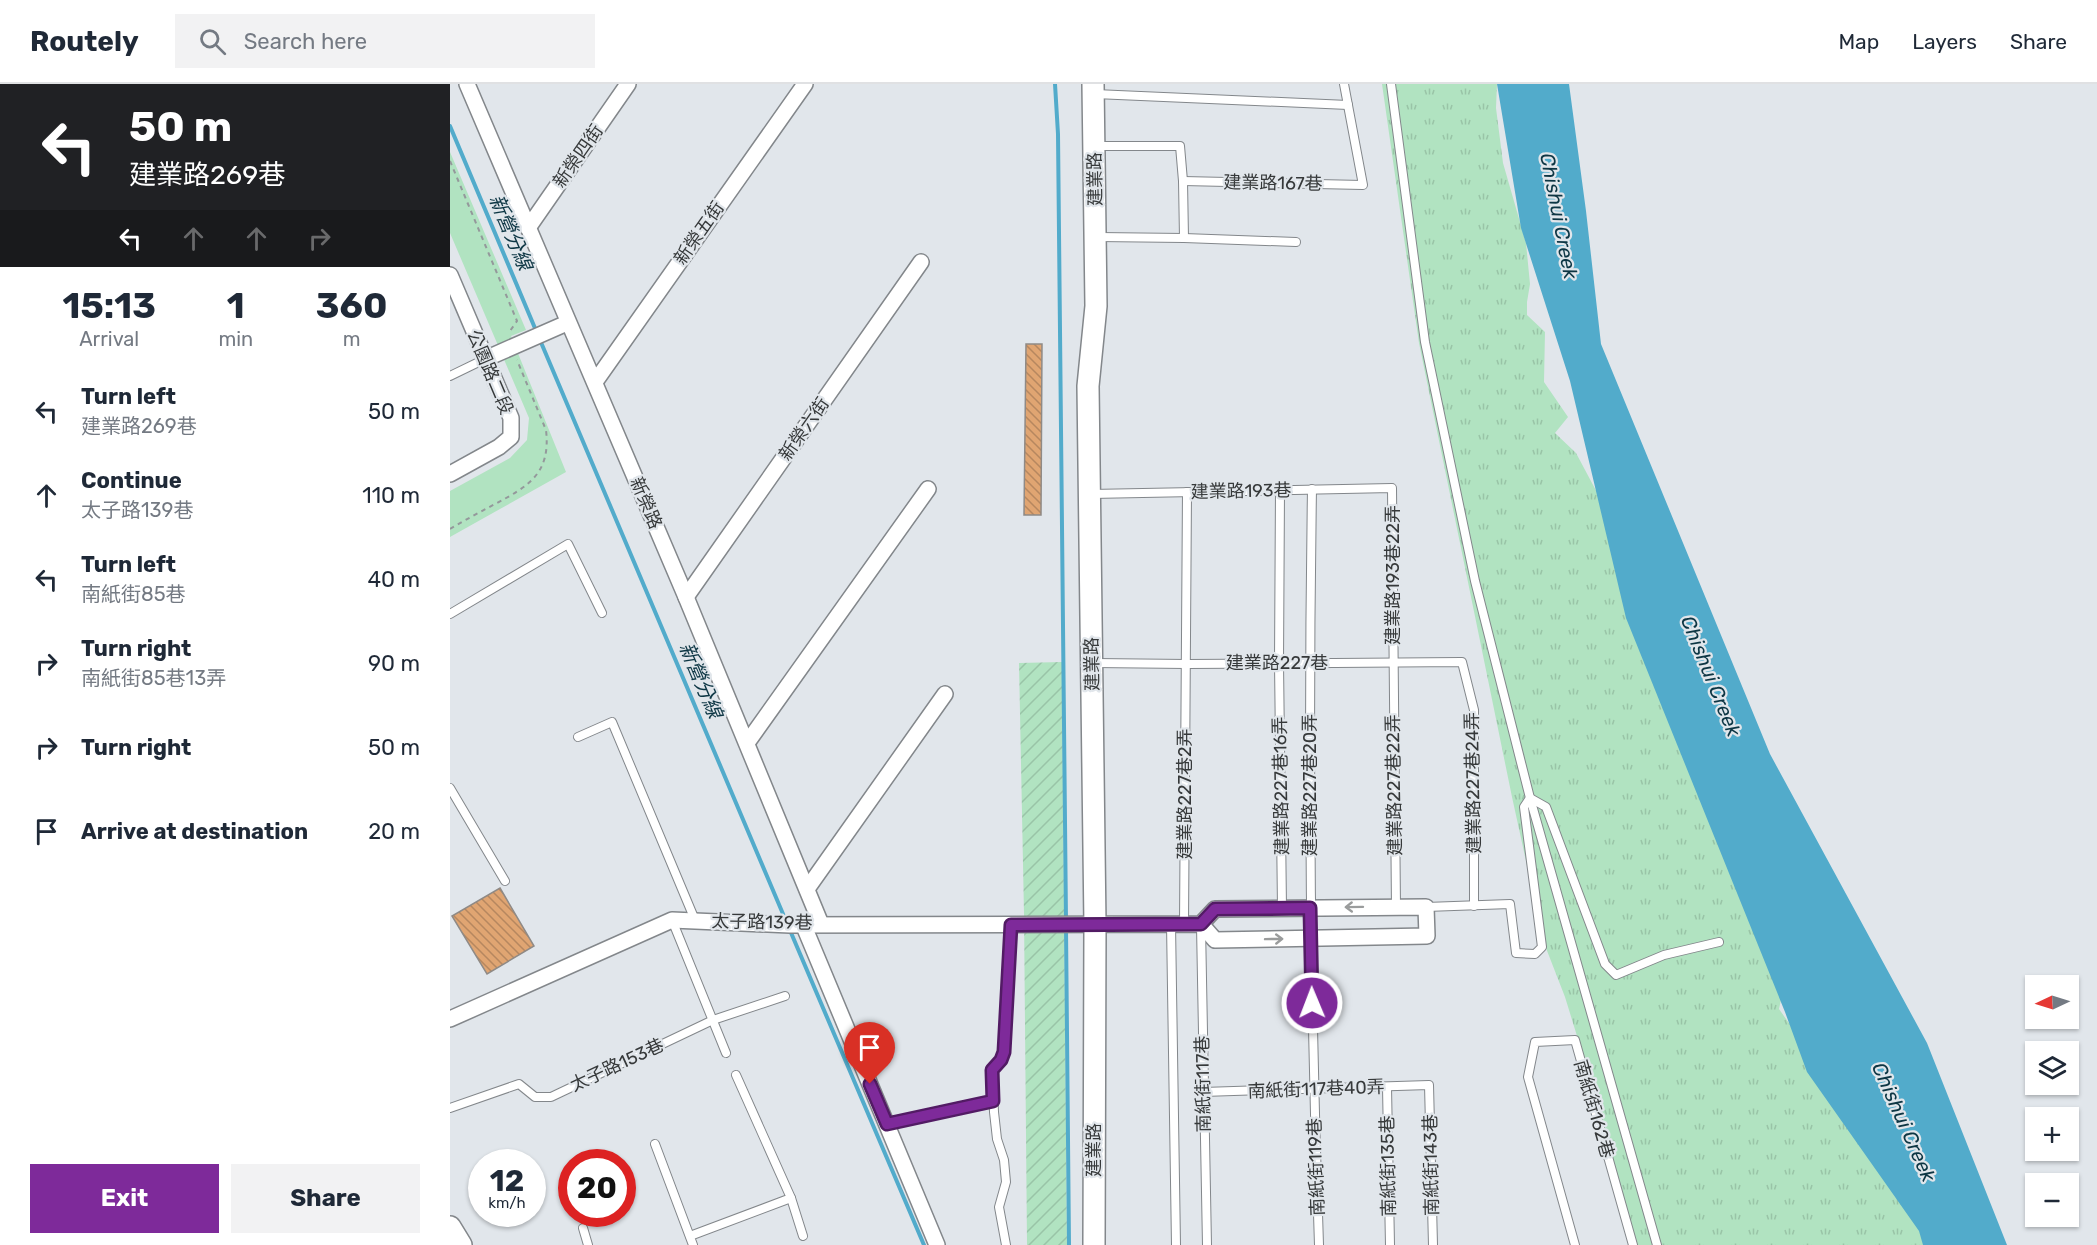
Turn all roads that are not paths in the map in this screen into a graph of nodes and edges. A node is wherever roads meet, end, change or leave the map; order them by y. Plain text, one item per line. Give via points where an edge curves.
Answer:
1 (467, 84) edge
2 (628, 84) edge
3 (805, 84) edge
4 (1344, 84) edge
5 (1391, 84) edge
6 (1093, 89) edge
7 (1348, 105) junction
8 (1094, 146) junction
9 (1183, 181) junction
10 (528, 228) junction
11 (1096, 237) junction
12 (1184, 238) junction
13 (1296, 242) dead end
14 (921, 262) dead end
15 (450, 275) edge
16 (567, 323) junction
17 (485, 359) junction
18 (450, 376) edge
19 (595, 382) junction
20 (450, 474) edge
21 (1392, 488) joint
22 (928, 489) dead end
23 (1312, 489) junction
24 (1280, 490) junction
25 (1187, 492) junction
26 (1090, 494) junction
27 (686, 597) junction
28 (602, 613) dead end
29 (450, 614) edge
30 (1393, 662) junction
31 (1462, 662) joint
32 (1092, 663) junction
33 (1279, 663) junction
34 (1309, 663) junction
35 (1186, 664) junction
36 (945, 694) dead end
37 (578, 737) dead end
38 (747, 743) junction
39 (450, 788) edge
40 (1530, 798) junction
41 (506, 880) dead end
42 (807, 889) junction
43 (1473, 906) junction
44 (1396, 907) junction
45 (1426, 907) junction
46 (1282, 908) junction
47 (1310, 908) junction
48 (672, 920) junction
49 (695, 920) junction
50 (796, 924) junction
51 (821, 924) junction
52 (1178, 924) junction
53 (1201, 924) junction
54 (1011, 925) junction
55 (1095, 925) junction
56 (1311, 938) junction
57 (1719, 942) dead end
58 (785, 996) dead end
59 (450, 1019) edge
60 (713, 1020) junction
61 (726, 1053) dead end
62 (736, 1075) dead end
63 (1429, 1085) joint
64 (1387, 1087) junction
65 (1313, 1089) junction
66 (1203, 1092) junction
67 (993, 1101) junction
68 (450, 1108) edge
69 (887, 1124) junction
70 (655, 1144) dead end
71 (791, 1197) junction
72 (450, 1227) edge
73 (583, 1228) dead end
74 (690, 1236) junction
75 (803, 1236) dead end
76 (461, 1245) edge
77 (588, 1245) edge
78 (693, 1245) edge
79 (937, 1245) edge
80 (1006, 1245) edge
81 (1094, 1245) edge
82 (1176, 1245) edge
83 (1207, 1245) edge
84 (1319, 1245) edge
85 (1390, 1245) edge
86 (1433, 1245) edge
87 (1575, 1245) edge
88 (1633, 1245) edge
89 (1657, 1245) edge

1 - 10 street, 新榮路
2 - 10 street, 新榮四街
3 - 19 street, 新榮五街
4 - 7 lane
5 - 40 lane via 1425,342 1474,581
6 - 7 lane
6 - 8 street, 建業路
7 - 9 lane, 建業路167巷 via 1363,185
8 - 9 lane via 1180,146
8 - 11 street, 建業路
9 - 12 lane
10 - 16 street, 新榮路
11 - 12 lane
11 - 26 street, 建業路 via 1096,306 1088,386
12 - 13 lane
14 - 27 street, 新榮六街
15 - 17 street, 公園路二段
16 - 17 street
16 - 19 street, 新榮路
17 - 18 lane
17 - 20 street, 公園路二段 via 511,418 511,437
19 - 27 street, 新榮路
21 - 23 lane, 建業路193巷
21 - 30 lane, 建業路193巷22弄
22 - 38 street
23 - 24 lane, 建業路193巷
23 - 34 lane, 建業路227巷20弄
24 - 25 lane, 建業路193巷
24 - 33 lane, 建業路227巷16弄
25 - 26 lane, 建業路193巷
25 - 35 lane, 建業路227巷2弄
26 - 32 street, 建業路
27 - 38 street, 新榮路
28 - 29 lane via 568,544
30 - 31 lane, 建業路227巷
30 - 34 lane, 建業路227巷
30 - 44 lane, 建業路227巷22弄
31 - 43 lane, 建業路227巷24弄 via 1474,710
32 - 35 lane, 建業路227巷
32 - 55 street, 建業路
33 - 34 lane, 建業路227巷
33 - 35 lane, 建業路227巷
33 - 46 lane, 建業路227巷16弄
34 - 47 lane, 建業路227巷20弄
35 - 52 lane, 建業路227巷2弄
36 - 42 street
37 - 49 lane via 612,722
38 - 42 street, 新榮路
39 - 41 lane
40 - 43 lane via 1524,807 1542,947 1535,954 1516,953 1510,904
40 - 57 lane via 1546,807 1605,964 1616,975 1664,955
40 - 89 lane
42 - 51 street, 新榮路
43 - 45 lane
44 - 45 street
44 -> 47 street
45 - 56 street via 1427,936
46 - 47 street
46 - 53 street via 1215,909
47 - 56 lane, 建業路227巷20弄
48 - 49 street, 太子路139巷
48 - 59 street, 太子路139巷
48 - 60 lane
49 - 50 street, 太子路139巷
50 - 51 street, 太子路139巷
50 - 69 street
51 - 54 street, 太子路139巷
52 - 53 street, 太子路139巷
52 - 55 street, 太子路139巷
52 - 82 lane, 南紙街117巷
53 -> 56 street via 1215,940
53 - 66 lane, 南紙街117巷
54 - 55 street, 太子路139巷
54 - 67 lane via 1004,1052 992,1070
55 - 81 street, 建業路
56 - 65 lane, 南紙街119巷
58 - 60 lane, 太子路153巷
60 - 61 lane
60 - 68 lane, 太子路153巷 via 551,1097 535,1097 519,1084
62 - 71 lane
63 - 64 lane, 南紙街117巷40弄
63 - 86 lane, 南紙街143巷
64 - 65 lane, 南紙街117巷40弄
64 - 85 lane, 南紙街135巷
65 - 66 lane, 南紙街117巷40弄
65 - 84 lane, 南紙街119巷
66 - 83 lane, 南紙街117巷
67 - 69 lane
67 - 80 lane via 1006,1182 999,1207
69 - 79 street
70 - 74 lane
71 - 74 lane
71 - 75 lane
72 - 76 street
73 - 77 lane
74 - 78 lane
87 - 88 lane, 南紙街162巷 via 1528,1077 1535,1042 1575,1040

